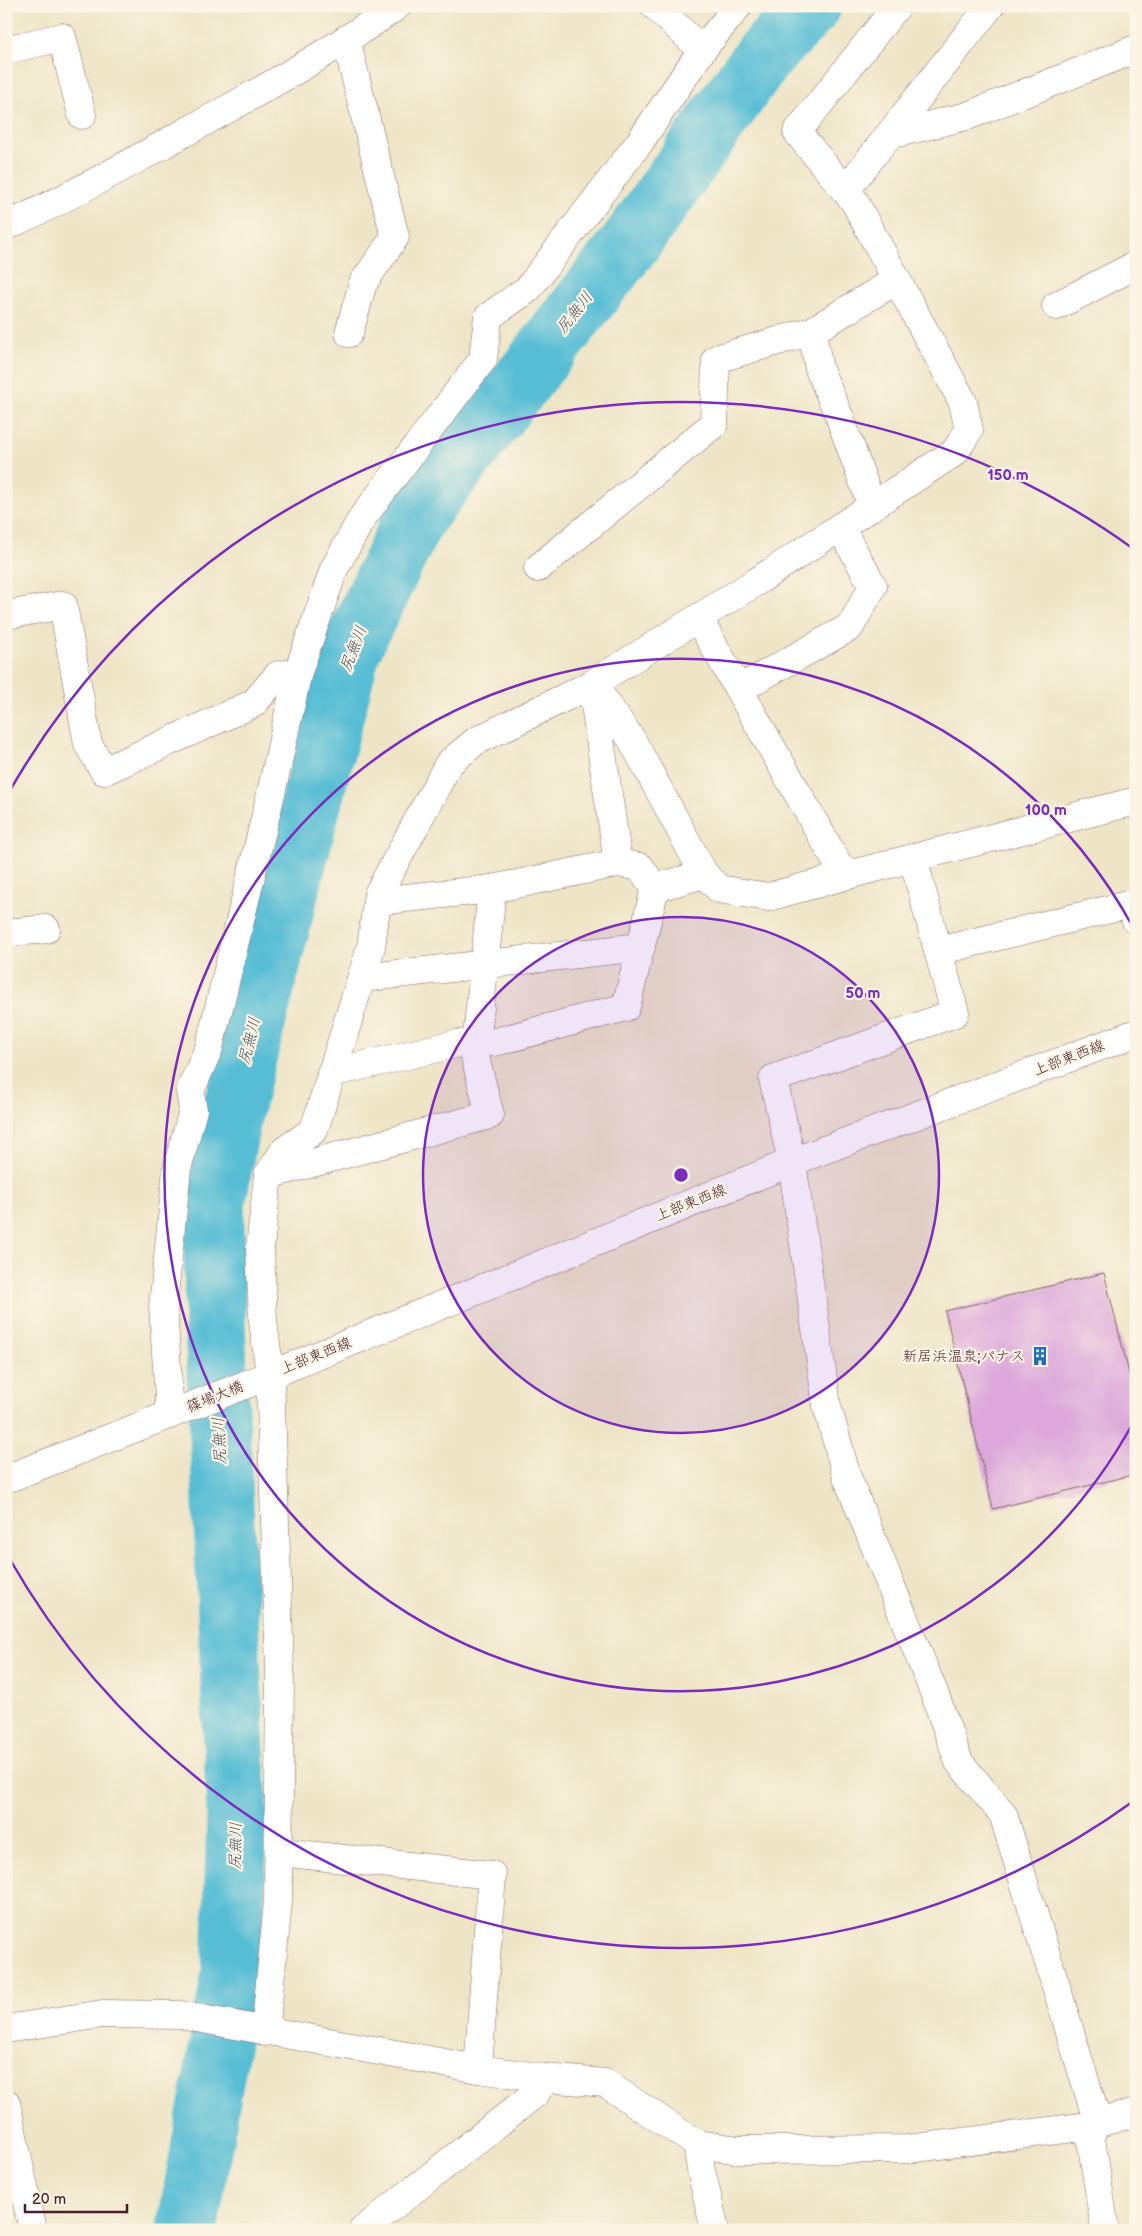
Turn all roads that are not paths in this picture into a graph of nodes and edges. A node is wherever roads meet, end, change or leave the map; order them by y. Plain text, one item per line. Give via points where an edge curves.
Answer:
1 (397, 6) edge
2 (655, 6) edge
3 (738, 6) edge
4 (897, 6) edge
5 (1012, 6) edge
6 (985, 12) edge
7 (346, 39) junction
8 (1136, 49) edge
9 (6, 50) edge
10 (702, 50) junction
11 (82, 114) dead end
12 (890, 135) junction
13 (846, 191) junction
14 (6, 226) edge
15 (1136, 265) edge
16 (897, 280) junction
17 (1056, 306) dead end
18 (812, 331) junction
19 (349, 333) dead end
20 (872, 506) junction
21 (840, 527) junction
22 (538, 568) dead end
23 (6, 615) edge
24 (698, 618) junction
25 (298, 672) junction
26 (592, 684) junction
27 (739, 689) junction
28 (1136, 801) edge
29 (913, 858) junction
30 (618, 863) junction
31 (704, 874) junction
32 (852, 874) junction
33 (655, 888) junction
34 (492, 889) junction
35 (377, 902) junction
36 (1136, 921) edge
37 (46, 929) dead end
38 (6, 933) edge
39 (641, 947) junction
40 (938, 952) junction
41 (484, 965) junction
42 (361, 978) junction
43 (1136, 1033) edge
44 (476, 1043) junction
45 (331, 1073) junction
46 (792, 1162) junction
47 (268, 1175) junction
48 (260, 1379) junction
49 (175, 1413) junction
50 (6, 1479) edge
51 (280, 1852) junction
52 (6, 2029) edge
53 (259, 2031) junction
54 (478, 2069) junction
55 (545, 2078) junction
56 (6, 2103) edge
57 (1136, 2112) edge
58 (1093, 2124) junction
59 (697, 2144) junction
60 (33, 2230) edge
61 (363, 2230) edge
62 (715, 2230) edge
63 (1105, 2230) edge

1 - 7 street
2 - 10 street
3 - 10 street
4 - 13 street via 797,132
5 - 6 street
6 - 12 street
7 - 14 street via 52,205
7 - 19 street via 395,237 363,283
8 - 12 street via 967,116
9 - 11 street via 62,37
10 - 25 street via 639,143 528,289 488,317 483,359 362,518 334,569
12 - 13 street
13 - 16 street
15 - 17 street
16 - 18 street
16 - 20 street via 963,402 969,430 956,452
18 - 20 street via 819,369
18 - 22 street via 716,359 714,424
20 - 21 street
21 - 24 street
21 - 27 street via 873,586 850,627
23 - 25 street via 63,605 88,744 104,771 254,703 278,675
24 - 26 street
24 - 27 street
25 - 49 street via 208,1048 190,1091 193,1110 177,1170 163,1306
26 - 30 street
26 - 31 street via 632,740
26 - 35 street via 476,741 450,763 378,894
27 - 32 street via 839,866
28 - 29 street
29 - 32 street
29 - 40 street
30 - 33 street via 640,867
30 - 34 street
31 - 32 street via 719,889 768,897
31 - 33 street
33 - 39 street
34 - 35 street
34 - 41 street
35 - 42 street via 371,947
36 - 40 street via 1131,904
37 - 38 street
39 - 41 street
39 - 44 street via 626,1006 495,1042
40 - 46 street via 955,1013 774,1079
41 - 42 street
41 - 44 street
42 - 45 street
43 - 46 street, 上部東西線
44 - 45 street via 455,1044
44 - 47 street via 475,1057 490,1116
45 - 47 street via 314,1130 284,1151
46 - 48 street, 上部東西線
46 - 58 street via 827,1406 847,1477 959,1762 1003,1814
47 - 48 street via 260,1248 263,1321
48 - 49 street, 篠場大橋
48 - 51 street via 280,1669
49 - 50 street
51 - 53 street via 278,1902
51 - 54 street via 492,1875
52 - 53 street via 102,2014 180,2015
53 - 54 street
54 - 55 street
55 - 59 street via 605,2083
55 - 61 street via 536,2093
56 - 60 street
57 - 58 street
58 - 59 street via 908,2149 739,2150
58 - 63 street
59 - 62 street

